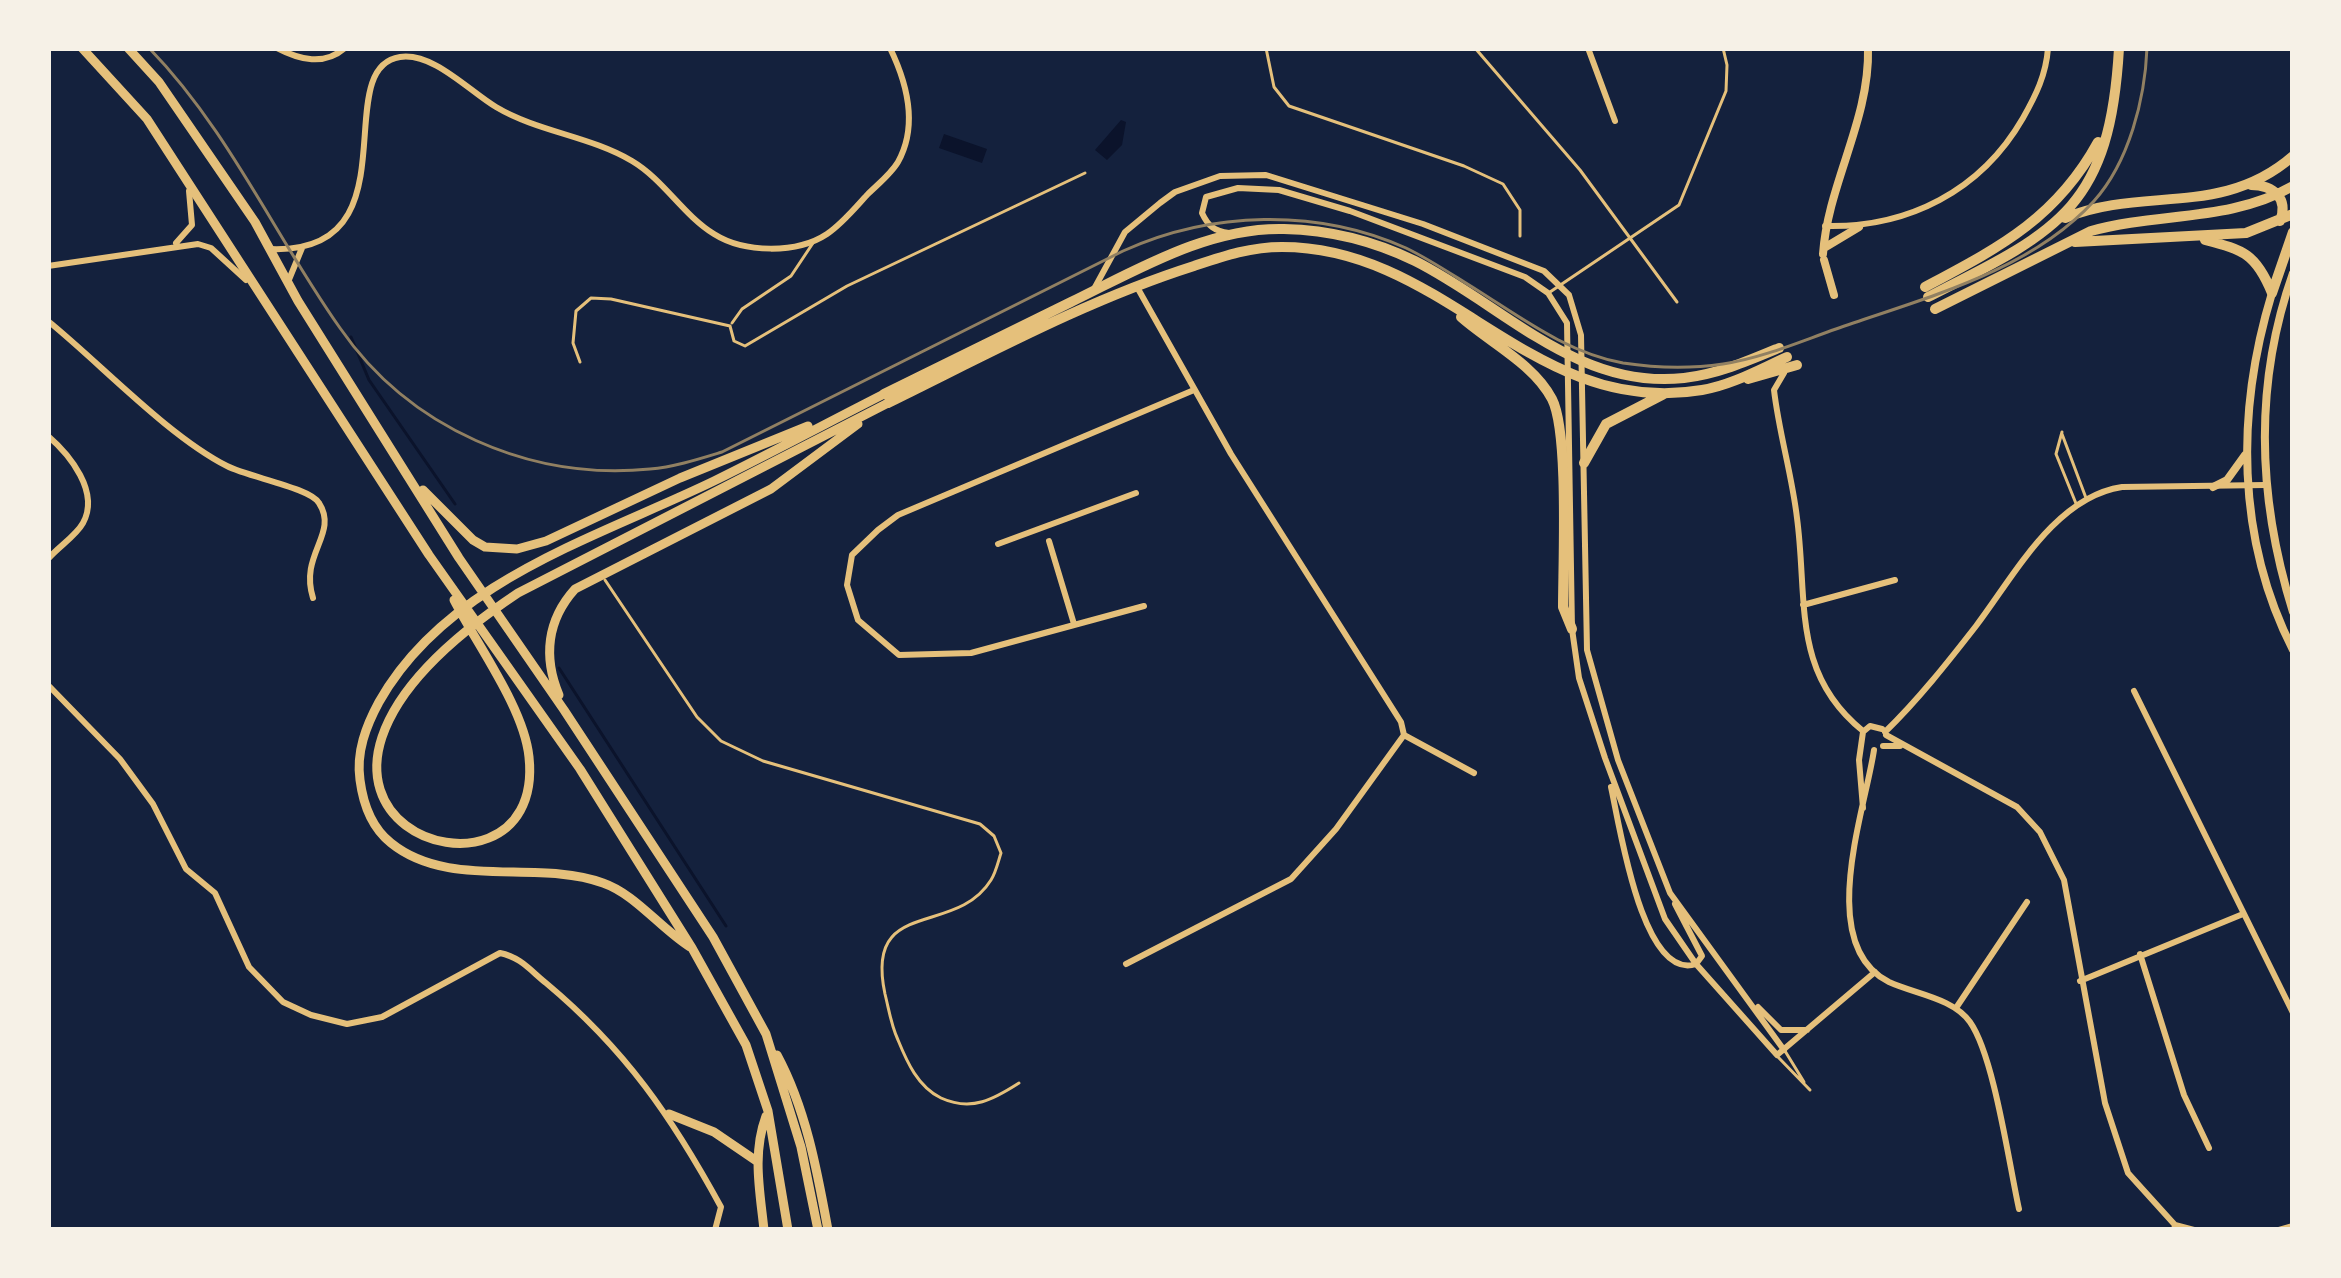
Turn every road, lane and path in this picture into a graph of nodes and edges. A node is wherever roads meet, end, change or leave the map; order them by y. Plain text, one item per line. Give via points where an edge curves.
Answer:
1 (82, 48) edge
2 (128, 48) edge
3 (277, 48) edge
4 (345, 48) edge
5 (890, 48) edge
6 (1266, 48) edge
7 (1474, 48) edge
8 (1588, 48) edge
9 (1723, 48) edge
10 (1868, 48) edge
11 (2048, 48) edge
12 (2125, 49) edge
13 (399, 52) edge
14 (1615, 121) dead end
15 (2293, 156) edge
16 (174, 159) junction
17 (2282, 165) junction
18 (1085, 173) dead end
19 (2248, 185) junction
20 (2293, 190) edge
21 (2293, 214) edge
22 (2280, 220) junction
23 (1826, 226) junction
24 (1859, 227) junction
25 (1252, 231) junction
26 (2293, 232) edge
27 (1520, 236) dead end
28 (2198, 238) junction
29 (1634, 239) junction
30 (814, 241) junction
31 (2007, 243) junction
32 (2066, 243) junction
33 (173, 246) junction
34 (302, 248) junction
35 (270, 249) junction
36 (1824, 254) junction
37 (48, 266) edge
38 (2293, 273) edge
39 (288, 282) junction
40 (1135, 284) junction
41 (1561, 286) junction
42 (1093, 292) junction
43 (1549, 293) junction
44 (2272, 293) junction
45 (1436, 294) junction
46 (1834, 295) dead end
47 (260, 297) junction
48 (1930, 298) junction
49 (1677, 302) dead end
50 (48, 321) edge
51 (730, 326) junction
52 (1788, 357) junction
53 (580, 362) dead end
54 (1194, 390) junction
55 (1667, 393) junction
56 (885, 399) junction
57 (48, 436) edge
58 (2247, 452) junction
59 (1584, 463) junction
60 (410, 478) junction
61 (2265, 485) junction
62 (2249, 486) junction
63 (2213, 487) junction
64 (1136, 494) dead end
65 (2087, 502) junction
66 (2078, 508) junction
67 (1045, 527) junction
68 (1049, 542) joint
69 (998, 544) dead end
70 (48, 559) edge
71 (438, 568) junction
72 (602, 575) junction
73 (1895, 580) dead end
74 (314, 598) dead end
75 (1803, 605) junction
76 (1144, 606) dead end
77 (2293, 612) edge
78 (1074, 624) junction
79 (1572, 629) junction
80 (2293, 650) edge
81 (48, 685) edge
82 (2134, 691) dead end
83 (564, 710) junction
84 (1864, 731) junction
85 (1884, 732) junction
86 (1404, 735) junction
87 (1863, 744) junction
88 (1903, 747) junction
89 (1878, 748) junction
90 (1605, 758) junction
91 (1474, 772) dead end
92 (1863, 811) junction
93 (1670, 893) junction
94 (2026, 902) dead end
95 (2243, 914) junction
96 (692, 948) junction
97 (2140, 954) junction
98 (1126, 964) dead end
99 (1696, 964) junction
100 (1875, 972) junction
101 (2080, 981) junction
102 (1740, 989) junction
103 (1956, 1008) junction
104 (2293, 1013) edge
105 (1810, 1030) junction
106 (766, 1034) junction
107 (1780, 1053) junction
108 (1019, 1082) dead end
109 (1810, 1090) dead end
110 (768, 1111) junction
111 (668, 1114) junction
112 (2209, 1148) dead end
113 (758, 1162) junction
114 (2019, 1208) dead end
115 (2293, 1226) edge
116 (2175, 1228) edge
117 (715, 1230) edge
118 (764, 1230) edge
119 (788, 1230) edge
120 (818, 1230) edge
121 (828, 1230) edge
122 (2194, 1230) edge
123 (2278, 1230) edge

1 - 16 main road
2 - 35 main road
3 - 4 street via 323,60
5 - 30 street via 910,128 897,164
6 - 27 lane via 1274,87 1288,106 1503,184 1520,210
7 - 29 lane
8 - 14 street
9 - 29 lane via 1726,91 1687,194
10 - 23 street via 1862,105
11 - 24 street via 2026,114 1968,183 1913,214
12 - 31 highway via 2106,128 2089,158 2057,201
12 - 48 highway via 2099,157 2072,208 2024,248
13 - 30 street via 508,114 633,161 731,243
13 - 34 street via 373,78 366,100 353,206 334,231
15 - 17 highway
16 - 33 street via 193,215
16 - 47 main road
17 - 19 highway
17 - 20 highway
18 - 51 lane via 847,286 745,346
19 - 22 highway via 2278,194
19 - 31 highway via 2080,212
20 - 32 highway via 2205,215 2116,224
21 - 22 highway
22 - 28 highway
23 - 24 street
23 - 36 street
24 - 36 street
25 - 42 highway via 1185,248
25 - 43 street via 1212,229 1202,213 1206,197 1279,190 1460,252
25 - 52 highway via 1322,231 1372,243 1607,372 1683,378
26 - 44 highway
28 - 32 highway
28 - 44 highway via 2250,255
29 - 41 lane
29 - 49 lane
30 - 51 lane via 790,276
31 - 48 highway
32 - 48 highway
33 - 37 street
33 - 47 street via 211,248
34 - 35 street
34 - 39 street
35 - 39 main road
36 - 46 street
38 - 61 street via 2266,387
39 - 60 main road
40 - 45 highway via 1234,251 1280,247 1368,260
40 - 54 street
40 - 56 highway
41 - 42 street via 1489,248 1285,179 1246,174 1194,184 1160,202 1125,232
41 - 43 lane
41 - 59 street via 1581,334
42 - 56 highway
43 - 79 street via 1568,335
44 - 58 street via 2248,385
45 - 55 highway via 1592,384
45 - 79 highway via 1551,397 1561,463 1563,607
47 - 71 main road
50 - 74 street via 222,464 314,495 325,524 309,565
51 - 53 lane via 591,298 576,311
52 - 55 highway via 1757,378
52 - 75 street via 1774,391
54 - 78 street via 898,515 852,555 848,585 858,620 899,655 971,653
54 - 86 street
55 - 59 highway via 1606,424
56 - 60 main road via 517,549 473,540
56 - 71 main road via 534,584 487,614 422,669 383,729 377,786 395,820 453,846 504,828 522,807 530,762 511,706
56 - 72 main road via 771,489
56 - 96 main road via 475,600 408,660 367,727 358,768 362,797 389,842 444,866 558,872 605,883
57 - 70 street via 87,496 83,522
58 - 62 street
58 - 63 street
59 - 93 street via 1589,663
60 - 83 main road
61 - 62 street
61 - 77 street
62 - 63 street
62 - 80 street via 2262,564
63 - 65 street via 2122,488
64 - 67 street
65 - 66 street
65 - 66 lane via 2062,432 2056,454
66 - 85 street via 2051,528
67 - 68 lane
67 - 69 street
68 - 78 street
71 - 96 main road via 580,769
72 - 83 main road via 574,589 551,629 549,661
72 - 108 lane via 722,741 764,761 980,824 994,836 1001,854 975,898 900,932 879,960 892,1028 917,1079 941,1098 967,1104 989,1102
73 - 75 street
75 - 84 street via 1822,684
76 - 78 street
79 - 90 street
81 - 111 street via 120,759 186,869 215,893 249,967 283,1002 347,1024 382,1017 500,953 516,956 586,1017
82 - 95 street
83 - 106 main road
84 - 85 street
84 - 87 street
85 - 88 street
85 - 89 street
86 - 91 street
86 - 98 street via 1291,879
87 - 89 street
87 - 92 street
88 - 89 street
88 - 101 street via 2017,807 2040,832 2064,880
89 - 92 street
90 - 99 street via 1654,896
90 - 99 street via 1652,936 1673,962
92 - 100 street via 1849,909 1861,956
93 - 99 street via 1699,947
93 - 102 street
94 - 103 street
95 - 97 street
95 - 104 street
96 - 110 main road via 746,1045
97 - 101 street
97 - 112 street
99 - 107 street
100 - 103 street
100 - 105 street
101 - 116 street via 2128,1173
102 - 105 street via 1773,1026
102 - 107 street
103 - 114 street via 1982,1047
105 - 107 street
106 - 120 main road
106 - 121 main road via 792,1082
107 - 109 lane
110 - 113 main road
110 - 119 main road
111 - 113 main road
111 - 117 street via 721,1208
113 - 118 main road
115 - 123 street
116 - 122 street

